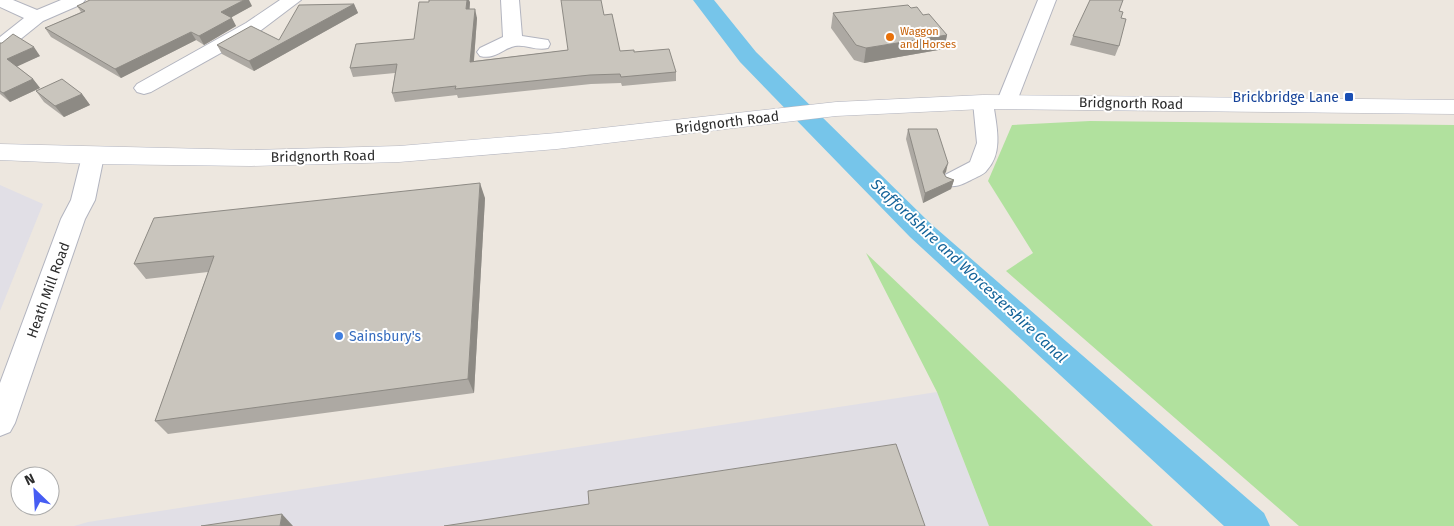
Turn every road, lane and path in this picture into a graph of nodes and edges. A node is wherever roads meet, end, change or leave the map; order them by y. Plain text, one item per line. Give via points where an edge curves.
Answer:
1 (76, 0) edge
2 (292, 0) edge
3 (510, 0) edge
4 (1047, 0) edge
5 (0, 1) edge
6 (36, 17) junction
7 (513, 40) junction
8 (541, 44) dead end
9 (0, 46) edge
10 (487, 52) dead end
11 (144, 88) dead end
12 (983, 102) junction
13 (1007, 102) junction
14 (1454, 107) edge
15 (0, 152) edge
16 (93, 156) junction
17 (953, 180) edge
18 (0, 423) edge

1 - 6 street
2 - 11 street via 193,70
3 - 7 street
4 - 13 street
5 - 6 street
6 - 9 street
7 - 8 street
7 - 10 street
12 - 13 main road, Bridgnorth Road
12 - 16 main road, Bridgnorth Road via 836,109 557,141 399,154 251,158
12 - 17 street via 988,143 979,166
13 - 14 main road, Bridgnorth Road
15 - 16 main road, Bridgnorth Road
16 - 18 street, Heath Mill Road via 82,200

